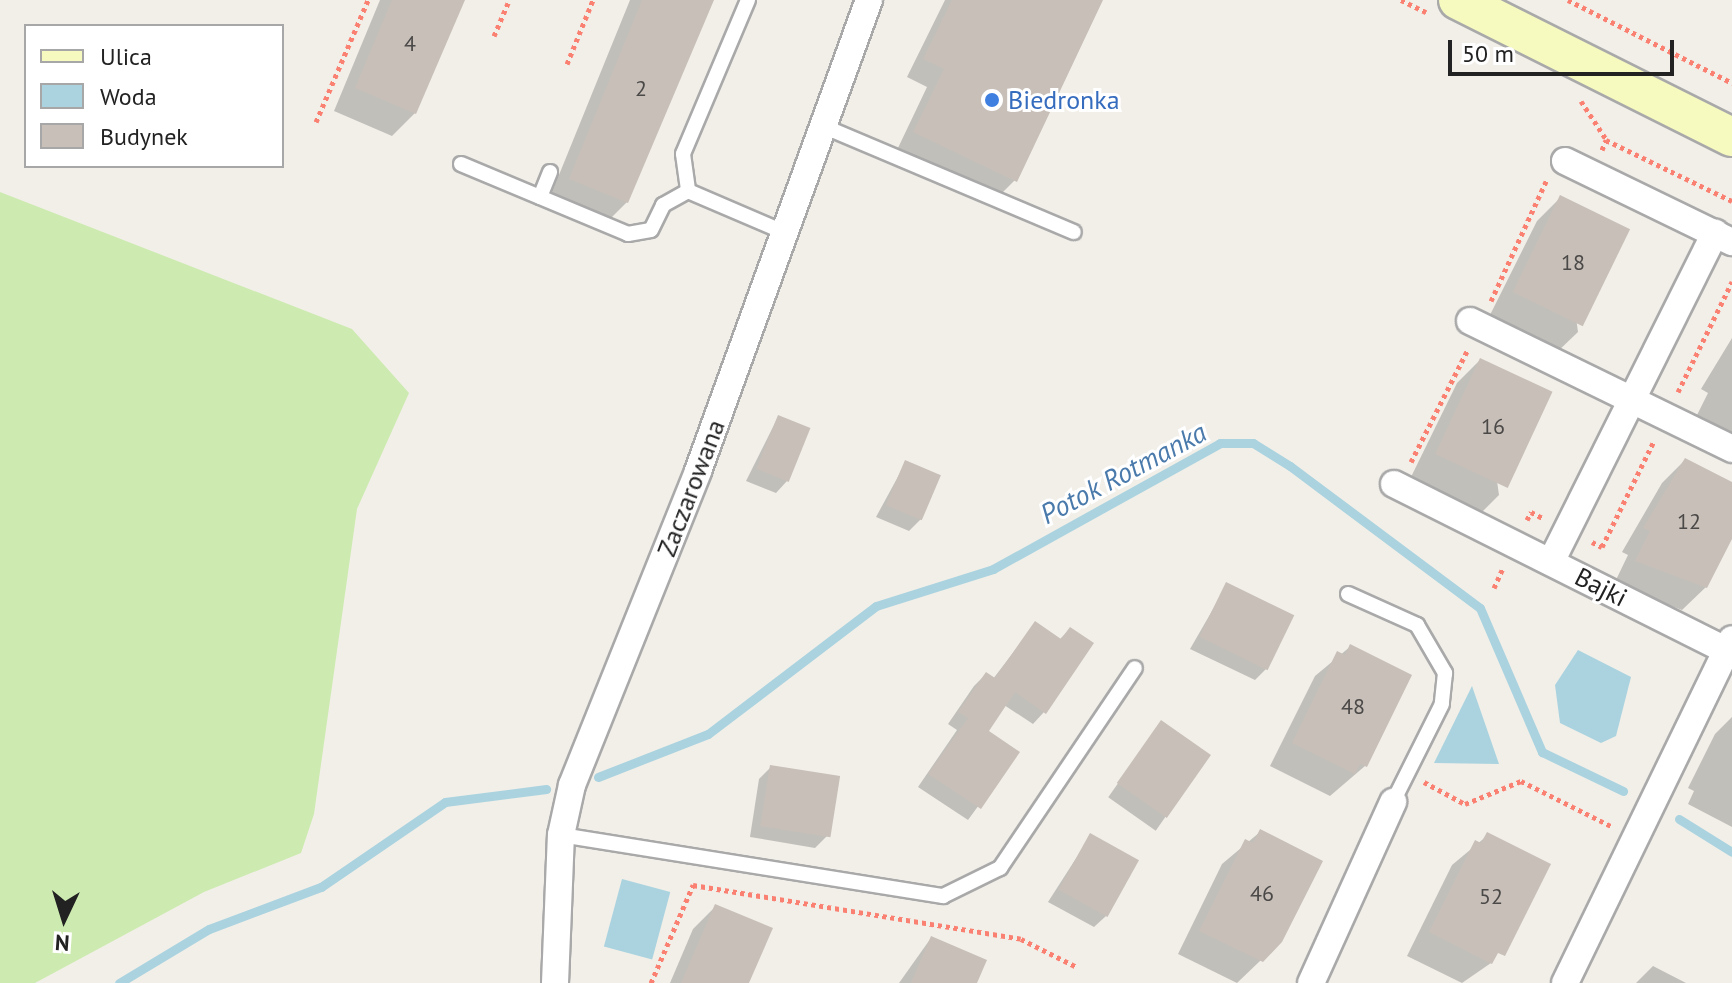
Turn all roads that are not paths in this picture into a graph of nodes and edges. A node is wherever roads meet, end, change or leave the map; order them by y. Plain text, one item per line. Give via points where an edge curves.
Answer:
1 (748, 0) edge
2 (869, 0) edge
3 (1458, 0) edge
4 (825, 127) junction
5 (1732, 137) edge
6 (1565, 161) dead end
7 (461, 164) dead end
8 (550, 172) dead end
9 (688, 191) junction
10 (540, 197) junction
11 (1074, 232) dead end
12 (786, 233) junction
13 (1723, 238) edge
14 (1470, 321) dead end
15 (1631, 400) junction
16 (1732, 449) edge
17 (1394, 484) dead end
18 (1551, 562) junction
19 (1348, 594) dead end
20 (1730, 647) edge
21 (1135, 668) dead end
22 (1393, 802) joint
23 (561, 835) junction
24 (555, 983) edge
25 (1311, 983) edge
26 (1565, 983) edge

1 - 9 lane via 683,154
2 - 4 street, Zaczarowana
3 - 5 main road
4 - 11 lane
4 - 12 street, Zaczarowana
6 - 13 street, Bajki
7 - 10 lane
8 - 10 lane
9 - 10 lane via 663,205 651,230 628,234
9 - 12 lane
12 - 23 street, Zaczarowana via 572,785
13 - 15 street, Bajki
14 - 15 street
15 - 16 street
15 - 18 street, Bajki
17 - 18 street
18 - 20 street, Bajki
19 - 22 lane via 1417,625 1445,673 1442,704
20 - 26 street, Bajki
21 - 23 lane via 1000,868 943,896
22 - 25 street
23 - 24 street, Zaczarowana

